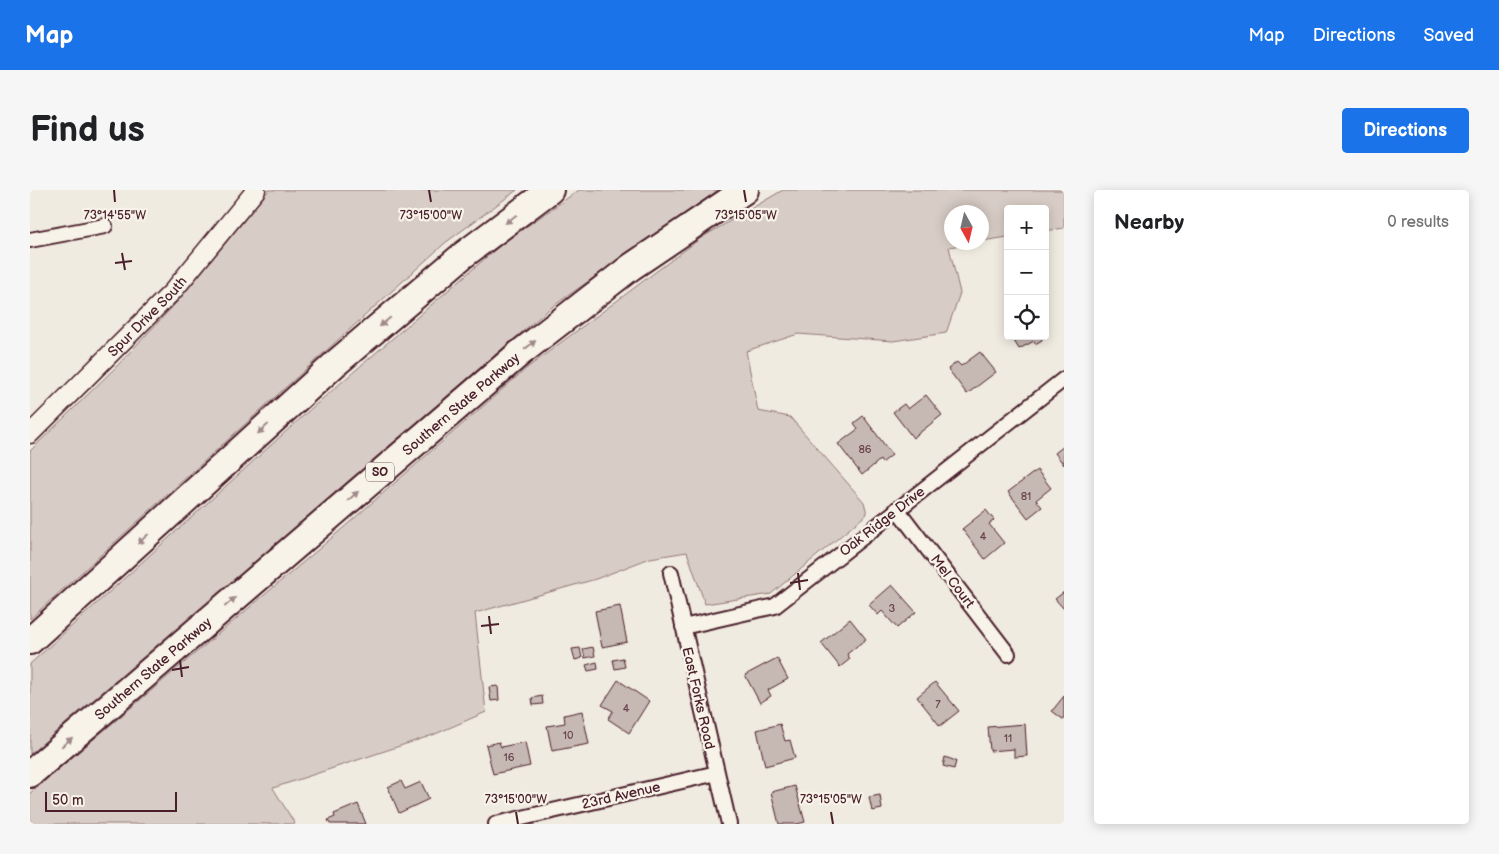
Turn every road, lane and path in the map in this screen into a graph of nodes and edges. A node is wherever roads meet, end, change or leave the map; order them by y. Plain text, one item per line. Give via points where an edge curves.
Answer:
1 (256, 190) edge
2 (550, 190) edge
3 (745, 190) edge
4 (105, 226) dead end
5 (30, 240) edge
6 (1064, 379) edge
7 (30, 434) edge
8 (897, 509) junction
9 (670, 573) dead end
10 (683, 627) junction
11 (30, 641) edge
12 (1008, 654) dead end
13 (717, 773) junction
14 (30, 774) edge
15 (496, 824) edge
16 (729, 824) edge

1 - 7 street, Spur Drive South via 173,291
2 -> 11 highway via 462,256 336,363
14 -> 3 highway, Southern State Parkway / SO via 520,353 631,267
4 - 5 street
6 - 8 street, Oak Ridge Drive
8 - 10 street, Oak Ridge Drive via 775,606
8 - 12 street, Mel Court
9 - 10 street, East Forks Road
10 - 13 street, East Forks Road
13 - 15 street, 23rd Avenue
13 - 16 street, East Forks Road

